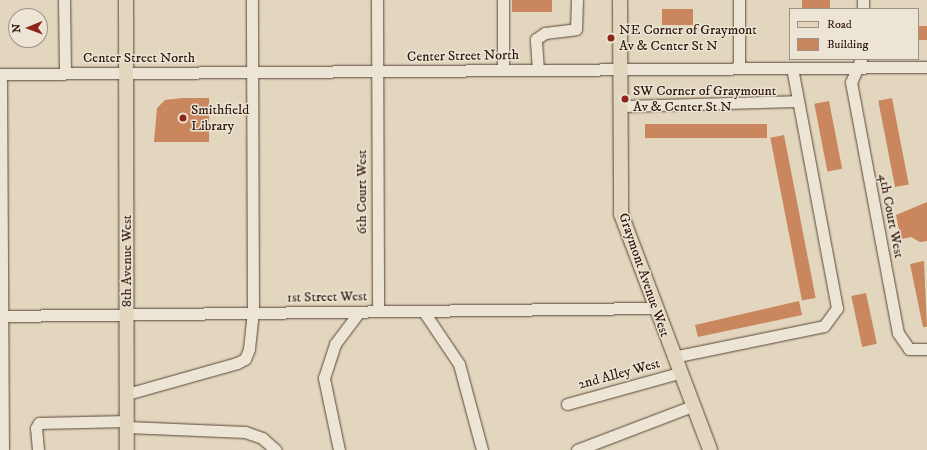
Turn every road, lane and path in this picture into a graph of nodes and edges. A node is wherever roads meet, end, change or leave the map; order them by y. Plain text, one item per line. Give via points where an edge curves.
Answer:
1 (64, 0) edge
2 (126, 0) edge
3 (252, 0) edge
4 (378, 0) edge
5 (503, 0) edge
6 (577, 0) edge
7 (620, 0) edge
8 (739, 0) edge
9 (858, 64) edge
10 (927, 67) edge
11 (739, 68) junction
12 (792, 68) junction
13 (620, 69) junction
14 (503, 70) junction
15 (538, 70) junction
16 (377, 72) junction
17 (126, 73) junction
18 (252, 73) junction
19 (1, 74) edge
20 (64, 74) junction
21 (798, 101) junction
22 (620, 106) junction
23 (1, 167) edge
24 (654, 308) junction
25 (378, 311) junction
26 (359, 312) junction
27 (424, 312) junction
28 (253, 313) junction
29 (127, 314) junction
30 (1, 316) edge
31 (927, 349) edge
32 (673, 357) junction
33 (679, 373) junction
34 (127, 394) junction
35 (567, 404) dead end
36 (692, 406) junction
37 (127, 424) junction
38 (3, 450) edge
39 (38, 450) edge
40 (127, 450) edge
41 (276, 450) edge
42 (339, 450) edge
43 (482, 450) edge
44 (577, 450) edge
45 (710, 450) edge

1 - 20 street
2 - 17 main road, 8th Avenue West
3 - 18 street
4 - 16 street, 6th Court West
5 - 14 street
6 - 15 street via 576,29 545,33 536,39
7 - 13 main road, Graymont Avenue West
8 - 11 street
9 - 10 street, Center Street North
9 - 12 street, Center Street North
9 - 31 street, 4th Court West via 851,82 898,333 909,349
11 - 12 street, Center Street North
11 - 13 street, Center Street North
12 - 21 street
13 - 15 street, Center Street North
13 - 22 main road, Graymont Avenue West
14 - 15 street, Center Street North
14 - 16 street, Center Street North
16 - 18 street, Center Street North
16 - 25 street, 6th Court West
17 - 18 street, Center Street North
17 - 20 street, Center Street North
17 - 29 main road, 8th Avenue West
18 - 28 street
19 - 20 street, Center Street North
19 - 23 street
21 - 22 street
21 - 32 street via 837,308 824,326
22 - 24 main road, Graymont Avenue West via 620,214
23 - 30 street
24 - 27 street, 1st Street West
24 - 32 main road, Graymont Avenue West
25 - 26 street, 1st Street West
25 - 27 street, 1st Street West
26 - 28 street, 1st Street West
26 - 42 street via 335,344 324,378
27 - 43 street via 459,364
28 - 29 street, 1st Street West
28 - 34 street via 245,359
29 - 30 street, 1st Street West
29 - 34 main road, 8th Avenue West
30 - 38 street
32 - 33 main road, Graymont Avenue West
33 - 35 street, 2nd Alley West
33 - 36 main road, Graymont Avenue West
34 - 37 main road, 8th Avenue West
36 - 44 street
36 - 45 main road, Graymont Avenue West
37 - 39 street via 39,423
37 - 40 main road, 8th Avenue West
37 - 41 street via 245,432 262,438

